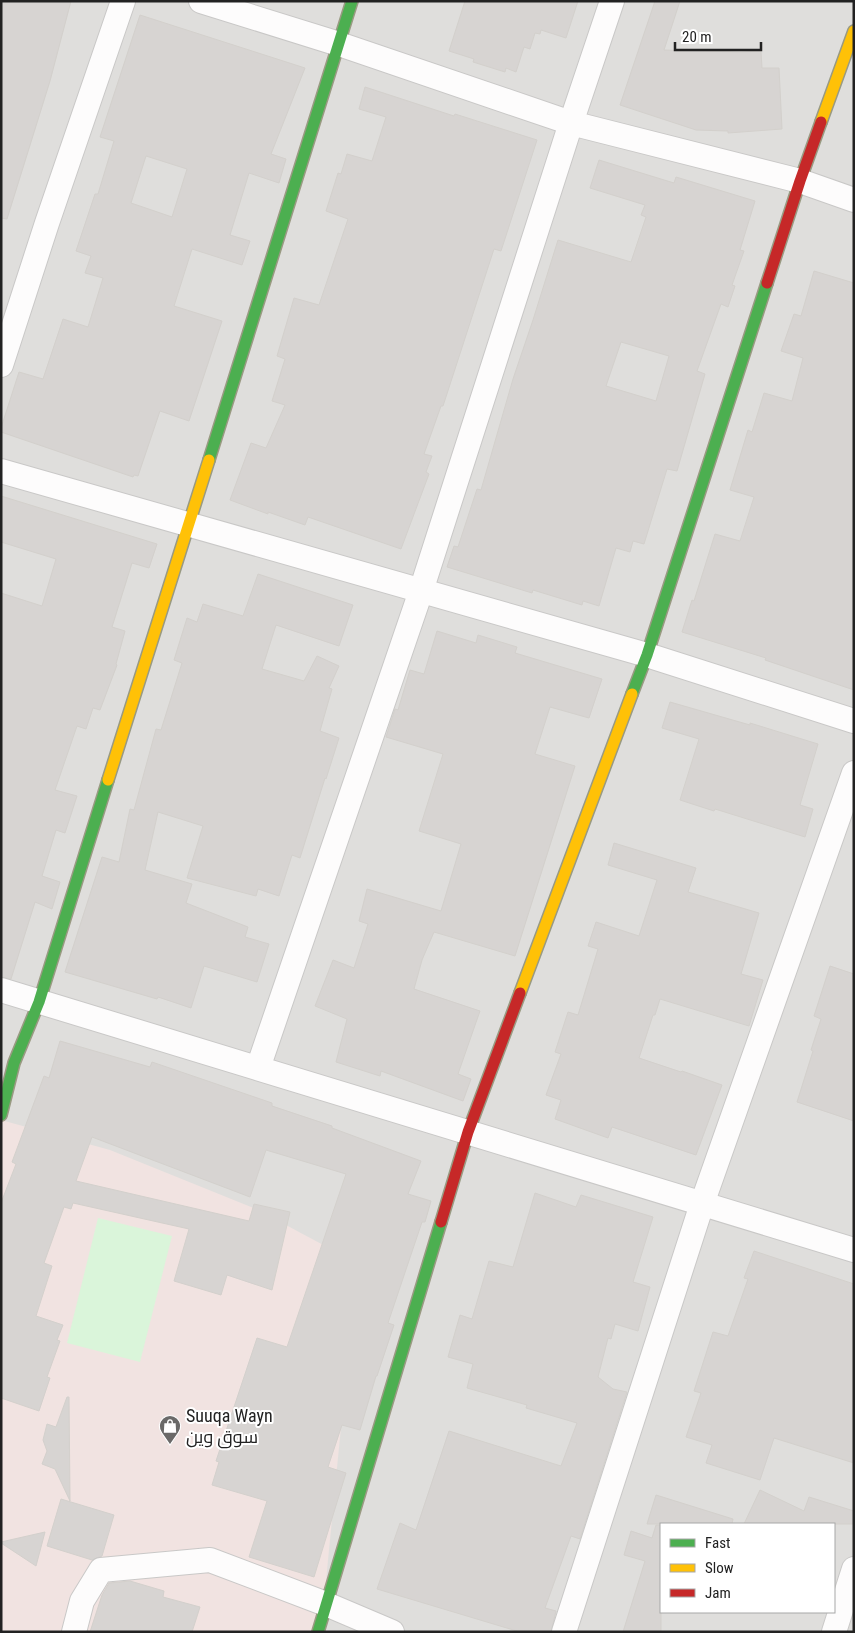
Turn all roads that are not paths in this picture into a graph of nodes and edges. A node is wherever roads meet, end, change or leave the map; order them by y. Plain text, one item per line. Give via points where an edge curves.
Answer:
1 (123, 1) edge
2 (201, 1) edge
3 (352, 1) edge
4 (612, 1) edge
5 (854, 30) edge
6 (339, 44) junction
7 (571, 123) junction
8 (800, 181) junction
9 (854, 200) edge
10 (1, 365) edge
11 (1, 471) edge
12 (188, 524) junction
13 (421, 591) junction
14 (647, 654) junction
15 (854, 720) edge
16 (854, 773) edge
17 (1, 990) edge
18 (39, 1002) junction
19 (258, 1068) junction
20 (2, 1109) edge
21 (468, 1132) junction
22 (702, 1204) junction
23 (854, 1250) edge
24 (854, 1570) edge
25 (326, 1604) junction
26 (74, 1632) edge
27 (318, 1632) edge
28 (392, 1632) edge
29 (564, 1632) edge
30 (834, 1632) edge

1 - 10 street
2 - 6 street
3 - 6 street
4 - 7 street
5 - 8 street
6 - 7 street
6 - 12 street
7 - 8 street
7 - 13 street
8 - 9 street
8 - 14 street
11 - 12 street
12 - 13 street
12 - 18 street
13 - 14 street
13 - 19 street
14 - 15 street
14 - 21 street
16 - 22 street
17 - 18 street
18 - 19 street
18 - 20 street via 14,1063
19 - 21 street
21 - 22 street
21 - 25 street
22 - 23 street
22 - 29 street
24 - 30 street
25 - 26 street via 210,1560 101,1570 82,1601
25 - 27 street
25 - 28 street

